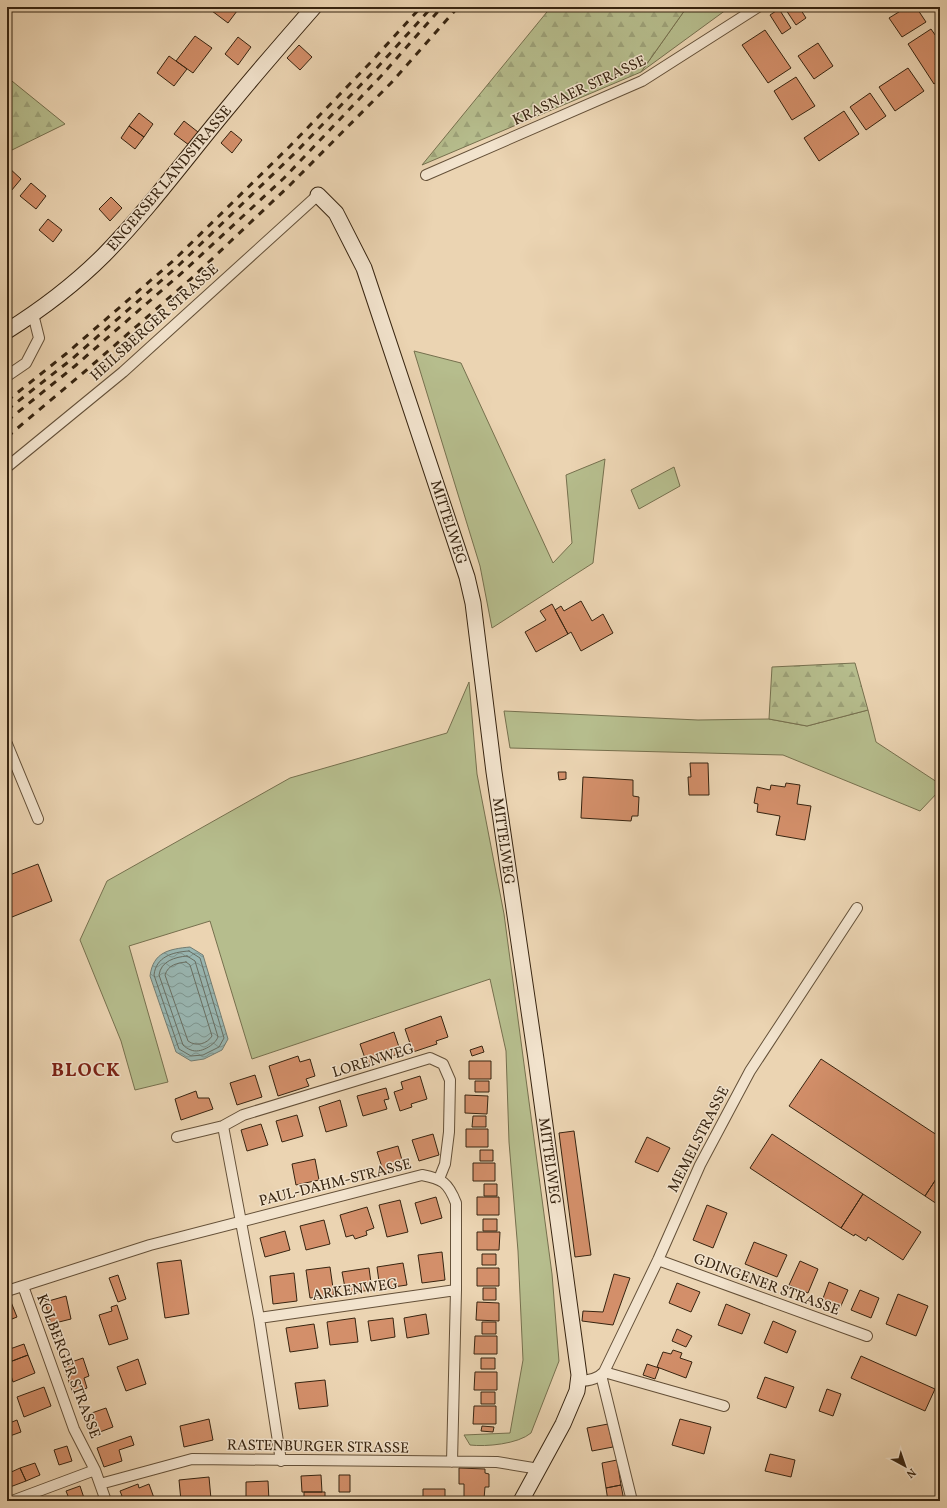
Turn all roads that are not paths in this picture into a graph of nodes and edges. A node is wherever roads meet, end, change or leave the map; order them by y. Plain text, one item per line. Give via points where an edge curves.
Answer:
1 (314, 7) edge
2 (758, 7) edge
3 (426, 175) dead end
4 (318, 195) joint
5 (33, 314) junction
6 (7, 332) edge
7 (7, 376) edge
8 (7, 467) edge
9 (7, 744) edge
10 (38, 819) dead end
11 (857, 908) dead end
12 (223, 1126) junction
13 (177, 1137) dead end
14 (439, 1179) junction
15 (241, 1222) junction
16 (658, 1260) junction
17 (23, 1286) junction
18 (456, 1290) junction
19 (7, 1291) edge
20 (259, 1318) junction
21 (866, 1336) dead end
22 (602, 1374) junction
23 (578, 1381) junction
24 (724, 1406) dead end
25 (281, 1461) junction
26 (452, 1462) junction
27 (539, 1469) junction
28 (95, 1470) junction
29 (100, 1484) junction
30 (12, 1501) edge
31 (106, 1501) edge
32 (521, 1501) edge
33 (632, 1501) edge

1 - 5 main road, ENGERSER LANDSTRASSE via 108,250 68,288
2 - 3 street, KRASNAER STRASSE via 642,81
4 - 8 street, HEILSBERGER STRASSE via 123,372
4 - 23 main road, MITTELWEG via 336,213 364,268 467,577 473,603 494,772 571,1310
5 - 6 main road, ENGERSER LANDSTRASSE
5 - 7 street via 39,338 26,363
9 - 10 street
11 - 16 street, MEMELSTRASSE via 750,1072 700,1165
12 - 13 street, LORENWEG
12 - 14 street, LORENWEG via 243,1115 430,1058 443,1064 450,1080 446,1164
12 - 15 street
14 - 15 street, PAUL-DAHM-STRASSE via 422,1175
14 - 18 street via 452,1192 456,1203
15 - 17 street, PAUL-DAHM-STRASSE via 150,1245
15 - 20 street
16 - 21 street, GDINGENER STRASSE
16 - 22 street, MEMELSTRASSE
17 - 19 street, PAUL-DAHM-STRASSE
17 - 28 street, KOLBERGER STRASSE via 74,1429
18 - 20 street, ARKENWEG
18 - 26 street
20 - 25 street
22 - 23 street
22 - 24 street
22 - 33 street
23 - 27 main road, MITTELWEG via 577,1391 563,1424
25 - 26 street, RASTENBURGER STRASSE
25 - 29 street, RASTENBURGER STRASSE via 192,1459
26 - 27 street, RASTENBURGER STRASSE via 497,1462
27 - 32 main road, MITTELWEG
28 - 29 street, KOLBERGER STRASSE
28 - 30 street
29 - 31 street, KOLBERGER STRASSE

